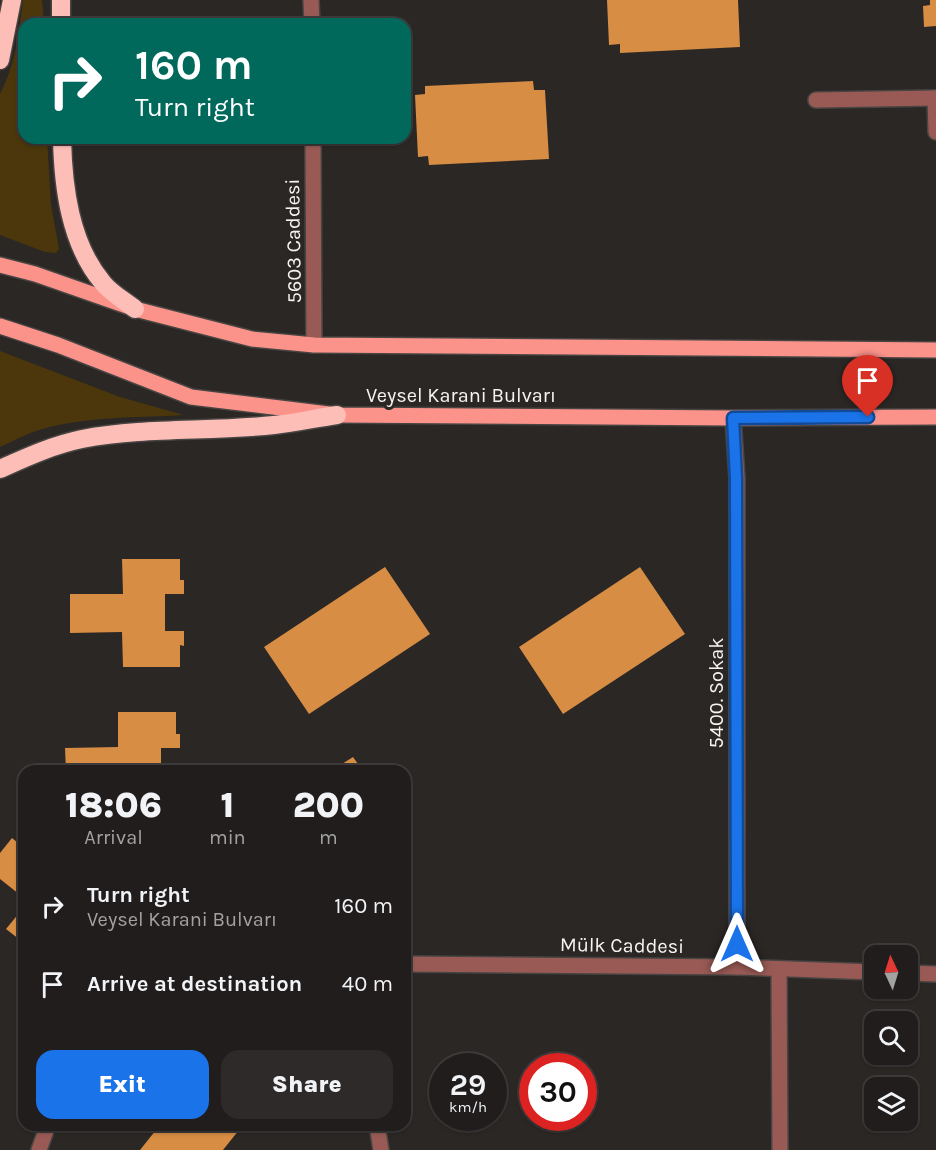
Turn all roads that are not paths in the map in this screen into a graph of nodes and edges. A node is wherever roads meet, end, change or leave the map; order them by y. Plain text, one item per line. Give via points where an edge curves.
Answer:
1 (12, 0) edge
2 (61, 0) edge
3 (311, 0) edge
4 (61, 18) edge
5 (312, 18) edge
6 (0, 60) edge
7 (936, 98) edge
8 (816, 100) dead end
9 (936, 132) edge
10 (62, 144) edge
11 (313, 144) edge
12 (0, 265) edge
13 (135, 309) junction
14 (0, 326) edge
15 (314, 345) junction
16 (936, 350) edge
17 (337, 415) junction
18 (936, 417) edge
19 (733, 418) junction
20 (0, 469) edge
21 (411, 964) edge
22 (737, 967) junction
23 (779, 969) junction
24 (864, 972) edge
25 (918, 973) edge
26 (936, 974) edge
27 (46, 1131) edge
28 (378, 1131) edge
29 (39, 1150) edge
30 (381, 1150) edge
31 (780, 1150) edge

1 - 6 highway
2 - 4 highway
3 - 5 street
7 - 8 street
7 - 9 street
10 - 13 highway via 75,232 90,266 104,285
11 - 15 street, 5603 Caddesi
12 - 13 main road
13 - 15 main road via 252,339
14 - 17 main road, Veysel Karani Bulvarı via 191,397
15 - 16 main road
17 - 19 main road, Veysel Karani Bulvarı
17 - 20 highway via 274,425 153,431 80,440 41,450
18 - 19 main road, Veysel Karani Bulvarı
19 - 22 street, 5400. Sokak
21 - 22 street, Mülk Caddesi
22 - 23 street, Mülk Caddesi
23 - 24 street, Mülk Caddesi
23 - 31 street
25 - 26 street
27 - 29 street
28 - 30 street

